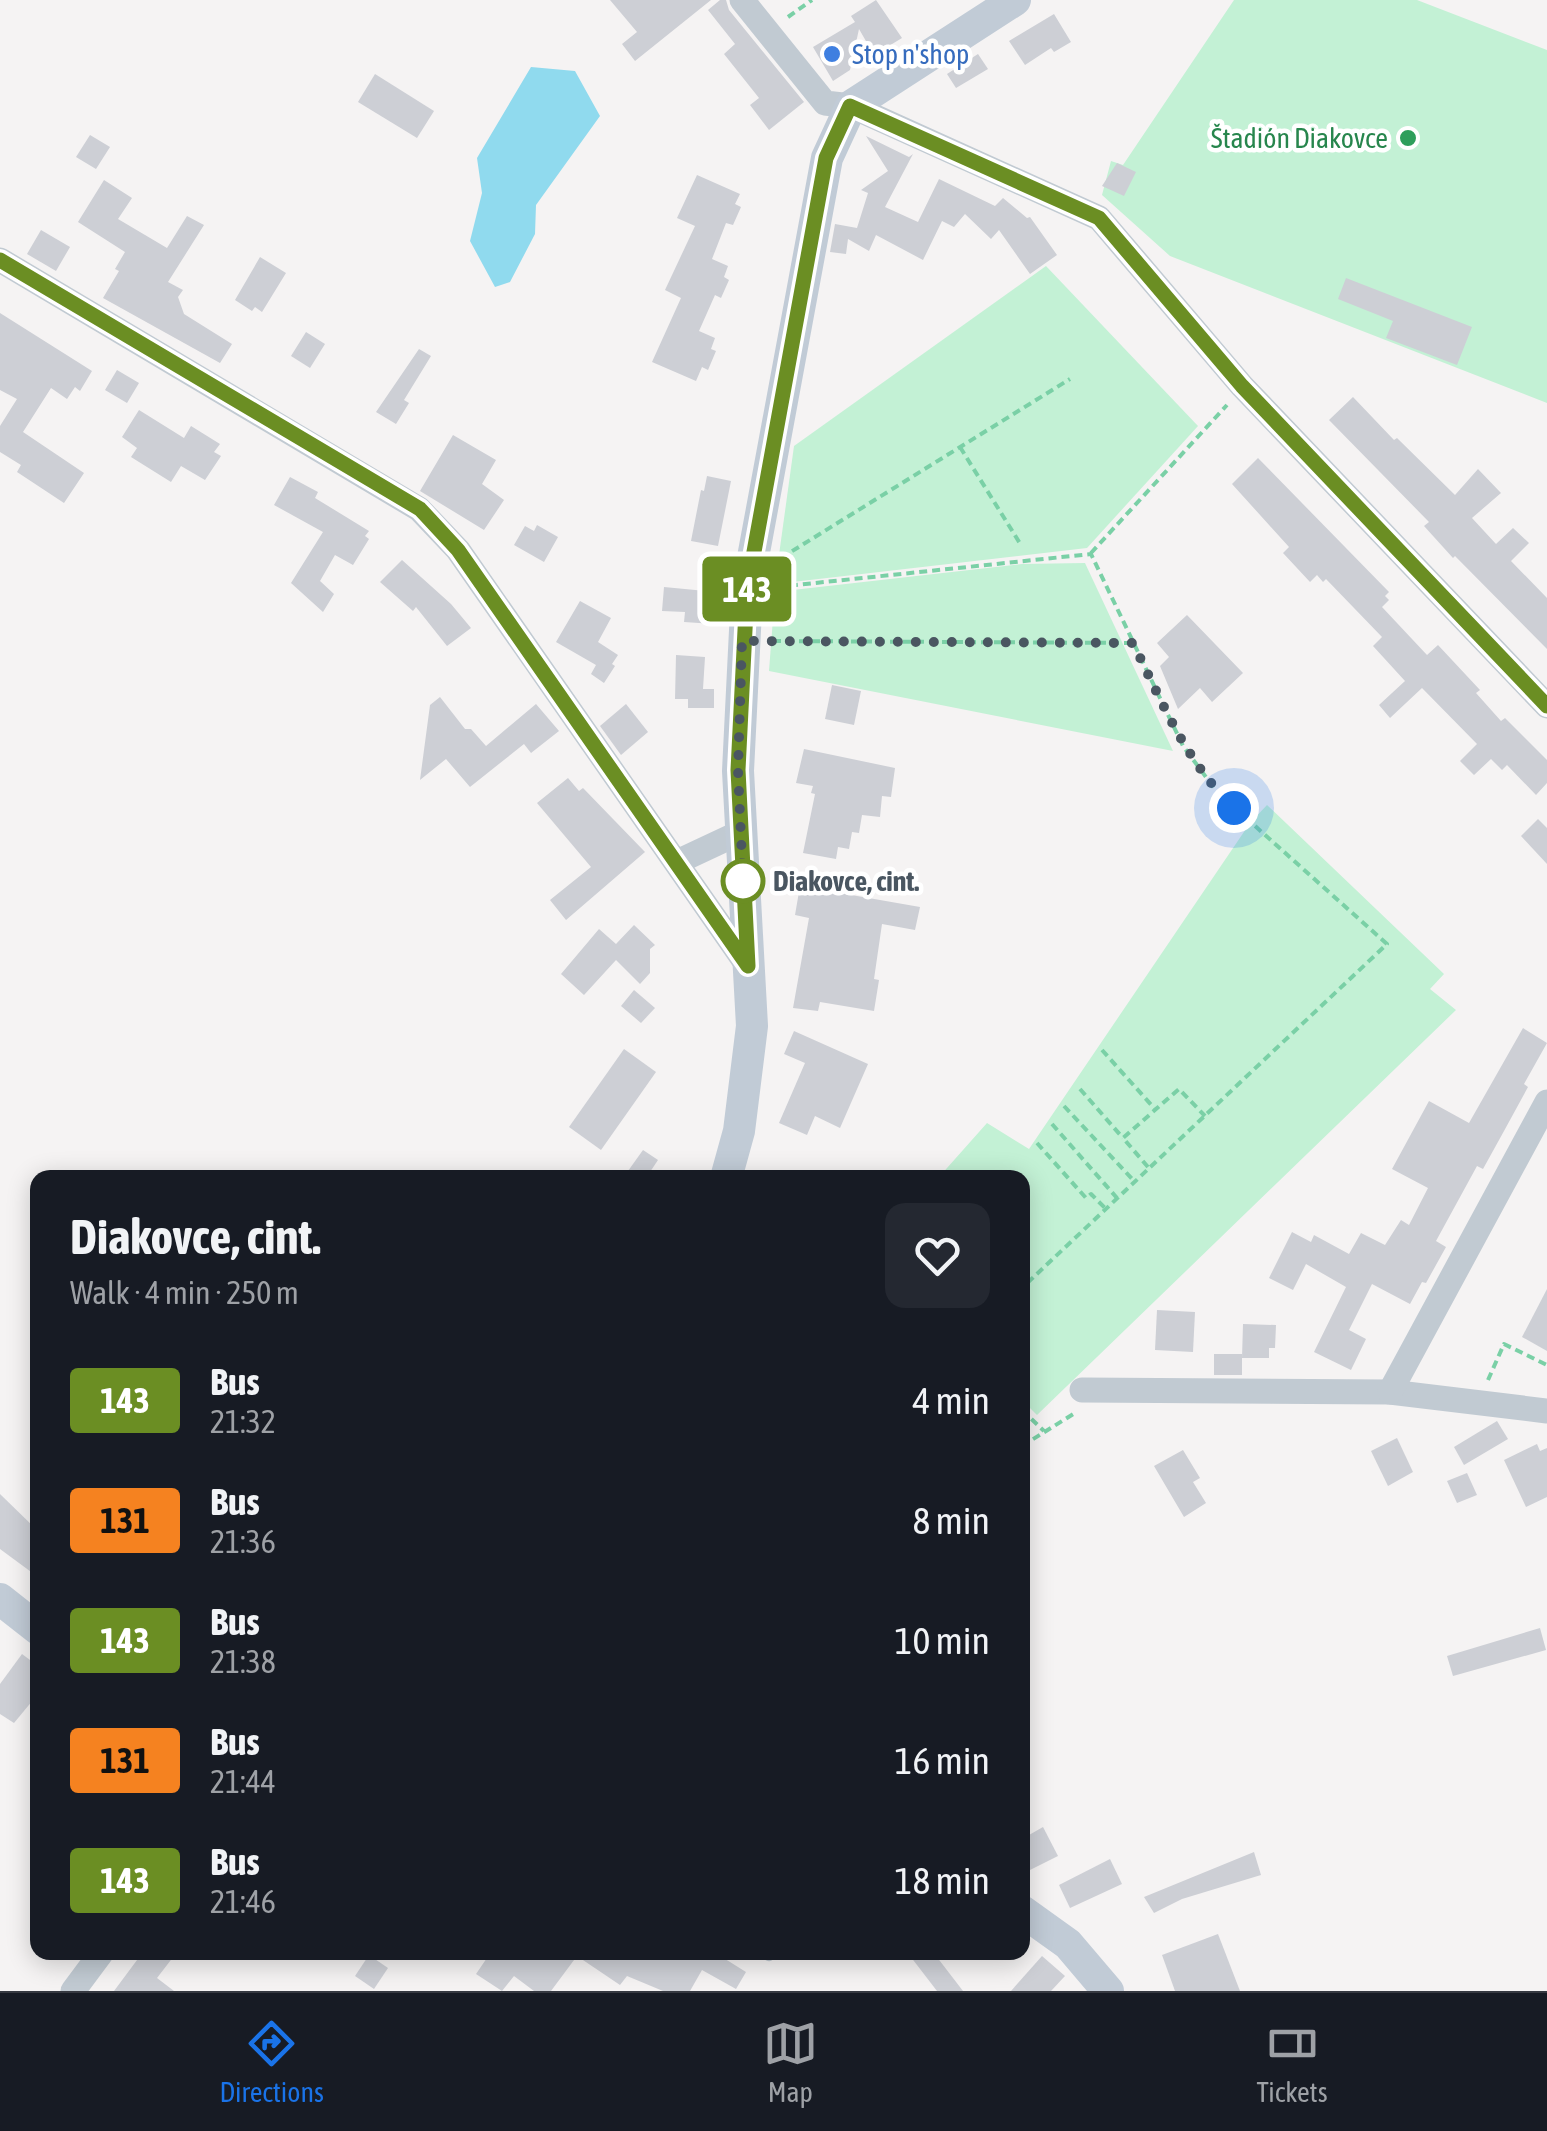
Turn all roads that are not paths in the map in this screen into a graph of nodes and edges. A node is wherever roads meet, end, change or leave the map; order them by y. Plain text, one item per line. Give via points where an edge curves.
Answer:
1 (742, 0) edge
2 (1015, 0) edge
3 (850, 106) junction
4 (0, 260) edge
5 (1547, 706) edge
6 (741, 832) junction
7 (677, 862) junction
8 (748, 966) junction
9 (1547, 1102) edge
10 (728, 1170) edge
11 (1082, 1390) dead end
12 (1390, 1392) junction
13 (1547, 1411) edge
14 (0, 1599) edge
15 (30, 1623) edge
16 (1030, 1918) edge
17 (96, 1960) edge
18 (73, 1991) edge
19 (1108, 1991) edge

1 - 3 street via 825,103
2 - 3 street
3 - 5 street via 1099,218 1242,386
3 - 6 street via 826,158 747,590
4 - 7 street via 420,509 458,550
6 - 7 street
6 - 8 street
7 - 8 street
8 - 10 street via 752,1026
9 - 12 street
11 - 12 street
12 - 13 street
14 - 15 street
16 - 19 street via 1068,1944
17 - 18 street

